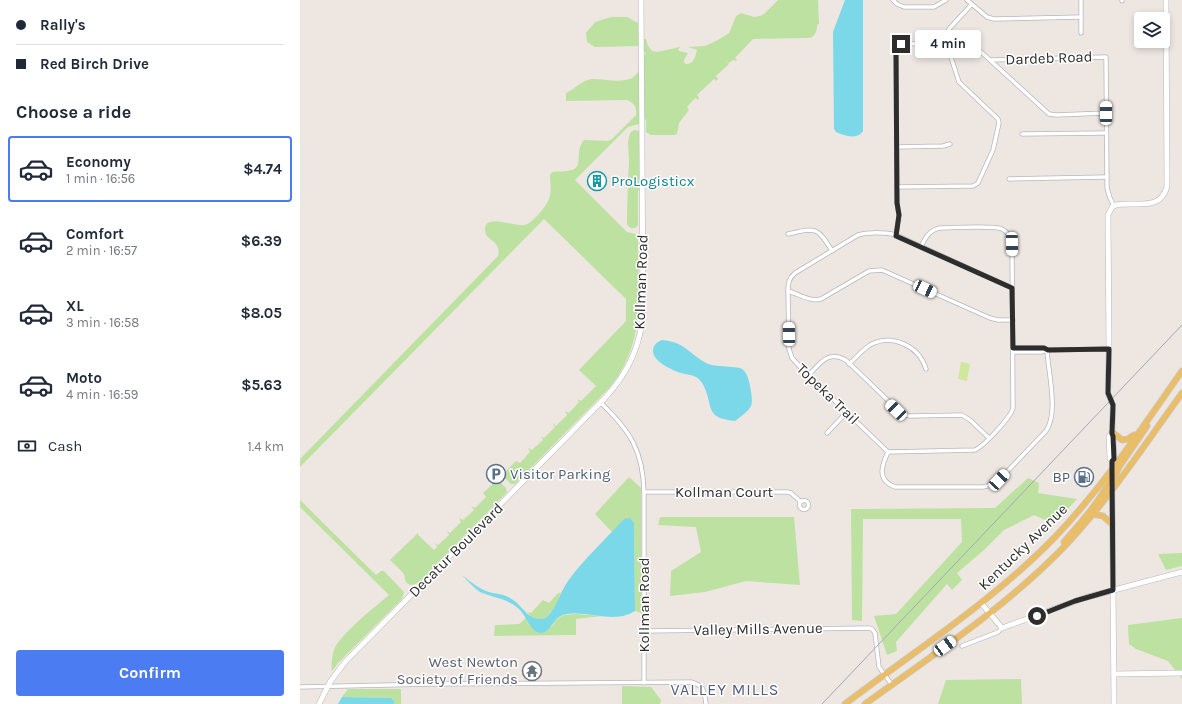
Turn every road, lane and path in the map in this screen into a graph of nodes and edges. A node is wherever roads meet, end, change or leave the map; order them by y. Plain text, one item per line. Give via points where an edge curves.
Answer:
1 (641, 0) edge
2 (893, 0) edge
3 (946, 0) edge
4 (967, 0) edge
5 (1081, 0) edge
6 (1166, 0) edge
7 (972, 4) junction
8 (1081, 17) junction
9 (1081, 33) dead end
10 (946, 43) junction
11 (980, 51) dead end
12 (991, 60) junction
13 (1106, 113) junction
14 (1106, 133) junction
15 (1022, 134) dead end
16 (950, 144) dead end
17 (897, 148) junction
18 (1107, 177) junction
19 (1009, 179) dead end
20 (897, 187) junction
21 (1114, 206) junction
22 (788, 234) dead end
23 (896, 236) junction
24 (921, 247) junction
25 (832, 251) junction
26 (1012, 288) junction
27 (788, 291) junction
28 (1012, 320) junction
29 (1109, 349) junction
30 (1013, 350) junction
31 (1048, 350) junction
32 (849, 364) junction
33 (926, 369) dead end
34 (1182, 371) edge
35 (809, 375) junction
36 (1182, 394) edge
37 (601, 403) junction
38 (847, 412) junction
39 (1148, 419) junction
40 (1139, 430) junction
41 (827, 433) dead end
42 (1112, 433) junction
43 (989, 438) junction
44 (888, 452) junction
45 (1112, 472) junction
46 (1112, 487) junction
47 (644, 492) junction
48 (801, 502) dead end
49 (1092, 514) junction
50 (1112, 524) junction
51 (1058, 552) junction
52 (1182, 572) edge
53 (1113, 590) junction
54 (981, 603) junction
55 (989, 613) junction
56 (1002, 628) junction
57 (644, 631) junction
58 (962, 646) dead end
59 (1182, 673) edge
60 (1114, 674) junction
61 (884, 675) junction
62 (644, 683) junction
63 (892, 685) junction
64 (300, 686) edge
65 (328, 686) junction
66 (319, 704) edge
67 (706, 704) edge
68 (845, 704) edge
69 (866, 704) edge
70 (1114, 704) edge

1 - 37 street, Kollman Road via 642,320 638,344 631,362 619,382
2 - 3 street via 904,7 934,7
4 - 7 street
5 - 8 street
6 - 21 street via 1166,193 1154,203
7 - 8 street via 987,17 994,19
7 - 10 street via 950,28
8 - 9 street
10 - 17 street via 903,44 897,48
10 - 20 street via 959,82 999,121 993,150 973,186
11 - 12 street
12 - 13 street via 1049,114 1056,116
12 - 13 street, Dardeb Road via 1106,56
13 - 14 street
14 - 15 street
14 - 18 street
16 - 17 street
17 - 20 street
18 - 19 street
18 - 21 street via 1107,192
20 - 23 street via 899,215
21 - 29 street via 1108,215
22 - 25 street via 816,230
23 - 24 street
23 - 25 street via 888,233 862,234
24 - 26 street
24 - 26 street via 928,234 938,228 995,228 1006,232 1012,243
25 - 27 street, Topeka Trail via 795,273 790,278
26 - 28 street
27 - 28 street via 810,299 821,299 869,271 882,270 990,318
27 - 35 street, Topeka Trail via 790,352 793,360
28 - 30 street
29 - 31 street
29 - 42 street via 1108,393 1113,405
30 - 31 street
30 - 43 street via 1013,411
31 - 44 street via 1052,388 1050,424 992,485 897,487 888,484 882,475 882,466
32 - 33 street via 870,346 890,340 902,343 913,350
32 - 35 street via 838,357 829,357
32 - 43 street via 902,414 962,415
34 - 39 main road, Kentucky Avenue
35 - 38 street, Topeka Trail
36 - 46 main road, Kentucky Avenue
37 - 47 street, Kollman Road via 618,420 633,441 641,461
37 - 65 street, Decatur Boulevard via 350,657
38 - 41 street
38 - 44 street, Topeka Trail
39 - 40 main road, Kentucky Avenue
39 - 46 main road via 1148,424 1119,467
40 - 42 main road via 1126,440 1119,439
40 - 45 main road, Kentucky Avenue
42 - 45 street
43 - 44 street via 978,449 971,451
45 - 46 street
45 - 51 main road via 1101,495 1060,545
45 - 54 main road, Kentucky Avenue via 1055,536 1026,565
46 - 49 main road, Kentucky Avenue
46 - 50 street
47 - 48 street, Kollman Court via 788,492
47 - 57 street, Kollman Road
49 - 50 main road via 1103,516
49 - 51 main road, Kentucky Avenue
50 - 53 street
51 - 55 main road, Kentucky Avenue via 1015,593
52 - 53 street
53 - 56 street via 1057,607
53 - 60 street
54 - 55 street
54 - 61 main road, Kentucky Avenue
55 - 56 street
55 - 63 main road, Kentucky Avenue
56 - 58 street via 998,632
57 - 61 street, Valley Mills Avenue via 867,628 875,633 879,666
57 - 62 street, Kollman Road
59 - 60 street
60 - 70 street
61 - 63 street
61 - 68 main road, Kentucky Avenue
62 - 65 street
62 - 67 street via 691,682 702,688
63 - 69 main road, Kentucky Avenue
64 - 65 street
65 - 66 street, Decatur Boulevard

